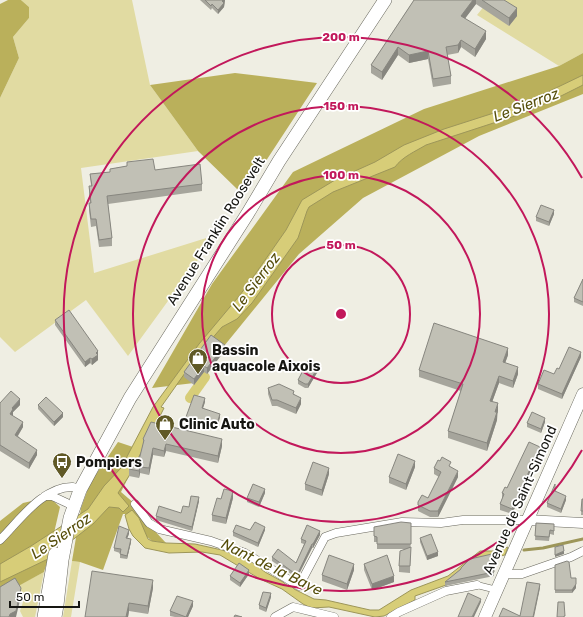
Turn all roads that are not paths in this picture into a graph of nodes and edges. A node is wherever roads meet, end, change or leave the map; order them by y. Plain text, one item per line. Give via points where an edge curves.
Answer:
1 (385, 0) edge
2 (279, 161) junction
3 (583, 394) edge
4 (73, 487) junction
5 (42, 496) junction
6 (67, 503) junction
7 (135, 504) dead end
8 (527, 520) junction
9 (66, 522) junction
10 (583, 523) edge
11 (0, 540) edge
12 (583, 551) edge
13 (57, 562) junction
14 (504, 574) junction
15 (477, 585) joint
16 (497, 590) junction
17 (44, 617) edge
18 (55, 617) edge
19 (275, 617) edge
20 (334, 617) edge
21 (391, 617) edge
22 (485, 617) edge

1 - 2 main road
2 - 4 main road, Avenue Franklin Roosevelt via 240,211 124,395
2 - 9 main road, Avenue Franklin Roosevelt via 130,398 80,490
3 - 8 main road, Avenue de Saint-Simond
4 - 5 street
4 - 6 main road, Avenue Franklin Roosevelt
5 - 6 street via 52,496
5 - 11 street
6 - 9 main road, Avenue Franklin Roosevelt
7 - 8 street via 149,523 159,529 211,541 245,553 299,586 325,537 336,533 402,522
8 - 10 street
8 - 14 main road, Avenue de Saint-Simond
9 - 13 main road, Avenue Franklin Roosevelt
12 - 14 street via 571,558 522,574
13 - 17 main road, Avenue Franklin Roosevelt
13 - 18 main road, Avenue Franklin Roosevelt
14 - 16 main road, Avenue de Saint-Simond
15 - 16 street
15 - 21 street via 446,591
16 - 22 main road, Avenue de Saint-Simond
19 - 20 street via 293,607

